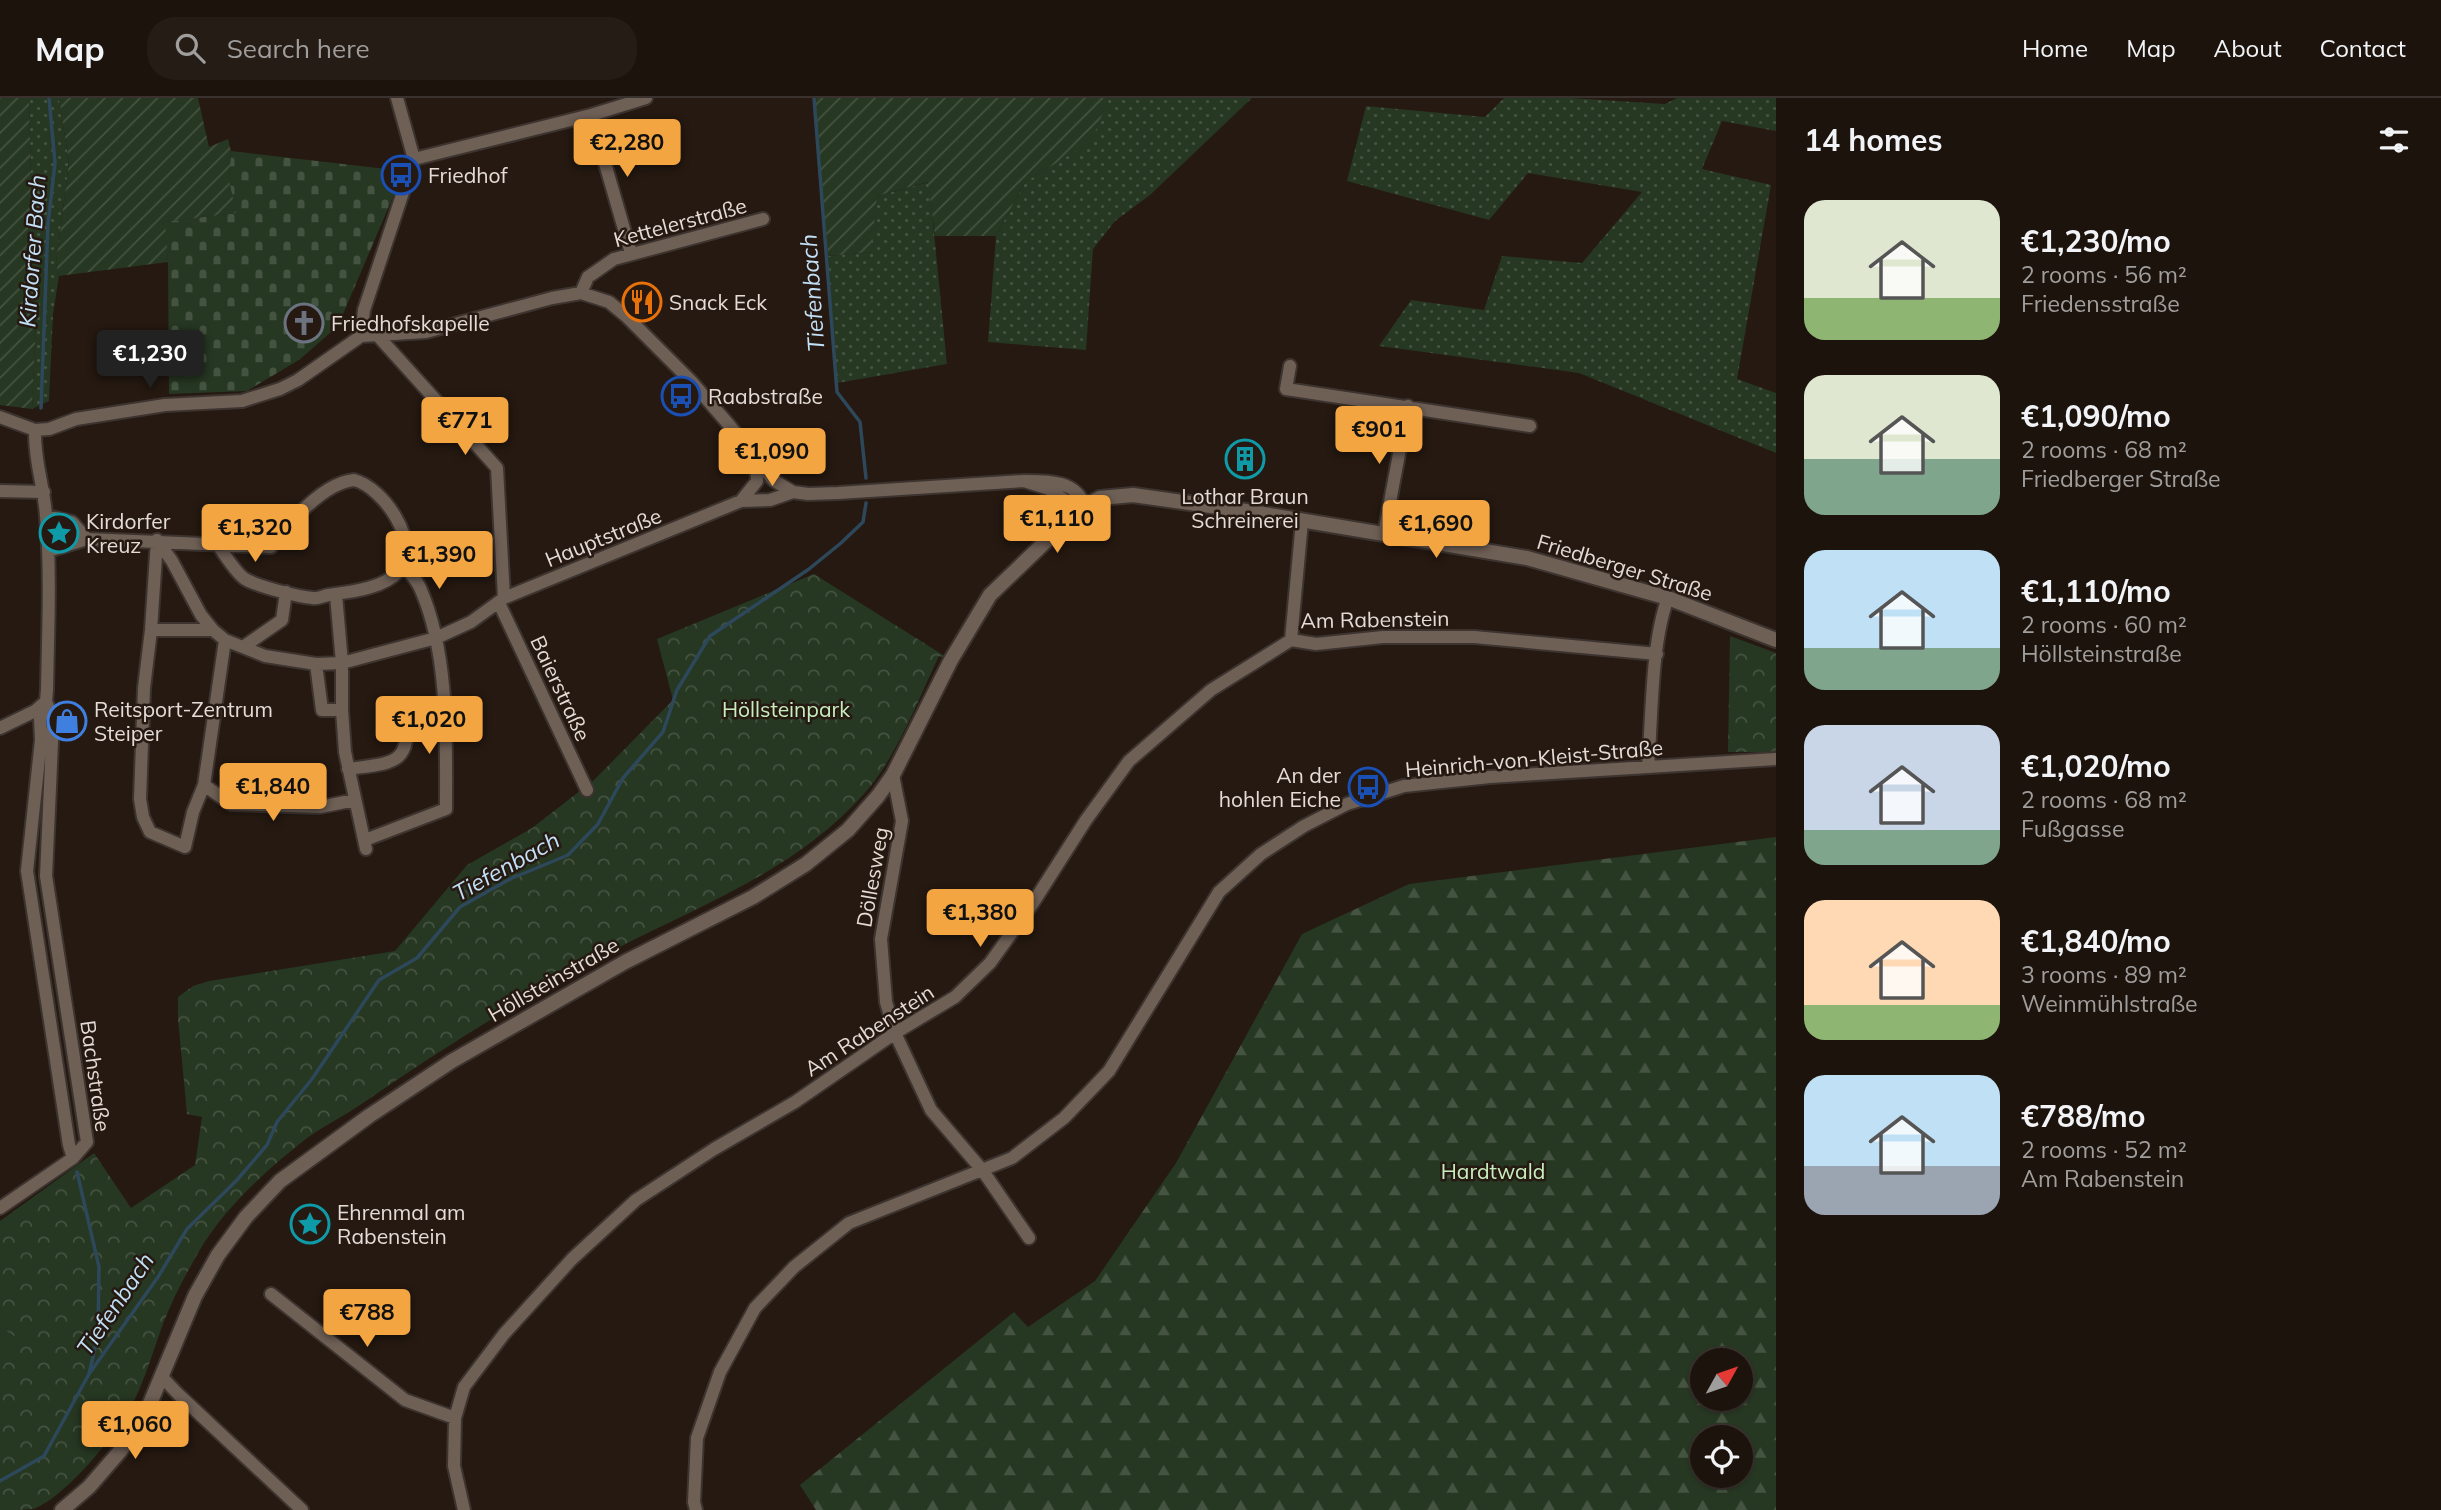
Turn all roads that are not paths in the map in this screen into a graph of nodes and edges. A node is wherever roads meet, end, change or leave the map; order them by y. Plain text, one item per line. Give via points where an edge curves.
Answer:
1 (397, 98) edge
2 (646, 98) edge
3 (591, 115) junction
4 (414, 159) junction
5 (763, 219) dead end
6 (631, 253) junction
7 (581, 293) junction
8 (361, 336) junction
9 (378, 336) junction
10 (1290, 366) dead end
11 (1408, 406) junction
12 (0, 417) edge
13 (1530, 426) dead end
14 (36, 430) junction
15 (756, 460) junction
16 (0, 491) edge
17 (44, 492) junction
18 (793, 492) junction
19 (741, 501) junction
20 (1086, 506) junction
21 (47, 516) junction
22 (1302, 521) junction
23 (1384, 534) junction
24 (87, 539) junction
25 (157, 540) junction
26 (218, 545) junction
27 (48, 551) junction
28 (402, 564) junction
29 (286, 592) junction
30 (336, 595) junction
31 (1668, 598) junction
32 (501, 600) junction
33 (151, 630) junction
34 (213, 630) junction
35 (436, 638) junction
36 (225, 640) junction
37 (1291, 640) junction
38 (1776, 640) edge
39 (243, 647) junction
40 (1657, 654) junction
41 (342, 663) junction
42 (316, 664) junction
43 (46, 701) junction
44 (342, 710) junction
45 (405, 715) dead end
46 (0, 728) edge
47 (1776, 759) edge
48 (1648, 767) junction
49 (348, 769) junction
50 (893, 775) junction
51 (204, 785) junction
52 (587, 790) dead end
53 (355, 800) junction
54 (895, 1033) junction
55 (73, 1158) junction
56 (983, 1171) junction
57 (0, 1208) edge
58 (1029, 1238) dead end
59 (271, 1294) dead end
60 (162, 1377) junction
61 (455, 1418) junction
62 (62, 1510) edge
63 (302, 1510) edge
64 (464, 1510) edge
65 (696, 1510) edge

1 - 4 street
2 - 3 street
3 - 4 street
3 - 6 street
4 - 8 street via 364,310
5 - 6 street, Kettelerstraße
6 - 7 street, Kettelerstraße via 588,277
7 - 9 street via 426,332
7 - 15 street via 609,302 626,316 699,390
8 - 9 street
8 - 14 street via 298,380 253,398 165,405
9 - 32 street via 497,468
10 - 11 street via 1286,389
11 - 13 street
11 - 23 street
12 - 14 street
14 - 17 street, Bachstraße via 34,452
15 - 18 street via 773,480
15 - 19 street via 757,481
16 - 17 street
17 - 21 street, Bachstraße
18 - 19 street, Hauptstraße
18 - 20 street via 1024,481 1049,489 1070,504
19 - 32 street, Hauptstraße
20 - 22 street, Friedberger Straße via 1100,498 1133,495
20 - 50 street, Höllsteinstraße via 990,595
21 - 24 street via 72,523
21 - 27 street, Bachstraße
22 - 23 street, Friedberger Straße
22 - 37 street
23 - 31 street, Friedberger Straße via 1527,558
24 - 25 street
24 - 27 street
25 - 26 street
25 - 33 street
25 - 34 street, Hauptstraße
26 - 28 street via 271,547 302,511 331,488 354,480 368,486 391,508 402,530
26 - 29 street via 244,578
27 - 43 street, Bachstraße
28 - 30 street via 375,586
28 - 35 street via 421,588
29 - 30 street via 315,599
29 - 39 street via 282,620
30 - 41 street
31 - 38 street, Friedberger Straße
31 - 40 street
32 - 35 street, Hauptstraße
32 - 52 street, Baierstraße
33 - 34 street
33 - 51 street via 140,799 150,832 185,847
34 - 36 street, Hauptstraße
35 - 41 street, Hauptstraße
35 - 53 street via 445,729 446,808 366,844
36 - 39 street, Hauptstraße
36 - 51 street
37 - 40 street, Am Rabenstein via 1316,644 1383,637 1474,637
37 - 54 street, Am Rabenstein via 1211,690 1129,761 990,963 955,997
39 - 42 street, Hauptstraße via 265,656
40 - 48 street
41 - 42 street, Hauptstraße
41 - 44 street
42 - 44 street via 322,710
43 - 46 street
43 - 55 street, Bachstraße via 40,719 27,871
43 - 55 street, Bachstraße via 53,720 46,876 88,1142
44 - 49 street
45 - 49 street via 408,732 397,759
47 - 48 street, Heinrich-von-Kleist-Straße
48 - 56 street, Heinrich-von-Kleist-Straße via 1404,786 1347,804 1304,826 1261,854 1219,892 1110,1071 1064,1118 1012,1158
49 - 53 street
50 - 54 street, Döllesweg via 902,821 881,939 886,1002
50 - 60 street, Höllsteinstraße via 848,830 806,864 452,1061 280,1181 218,1255 195,1296
51 - 53 street via 231,804 320,807
54 - 56 street, Döllesweg via 932,1110
54 - 61 street, Am Rabenstein via 796,1102 636,1200 572,1259 503,1335 464,1387
55 - 57 street
56 - 58 street, Döllesweg
56 - 65 street, Heinrich-von-Kleist-Straße via 849,1223 794,1267 755,1308 720,1372 697,1438
59 - 61 street via 405,1400
60 - 62 street, Höllsteinstraße via 144,1418 121,1450
60 - 63 street
61 - 64 street, Am Rabenstein via 454,1466

